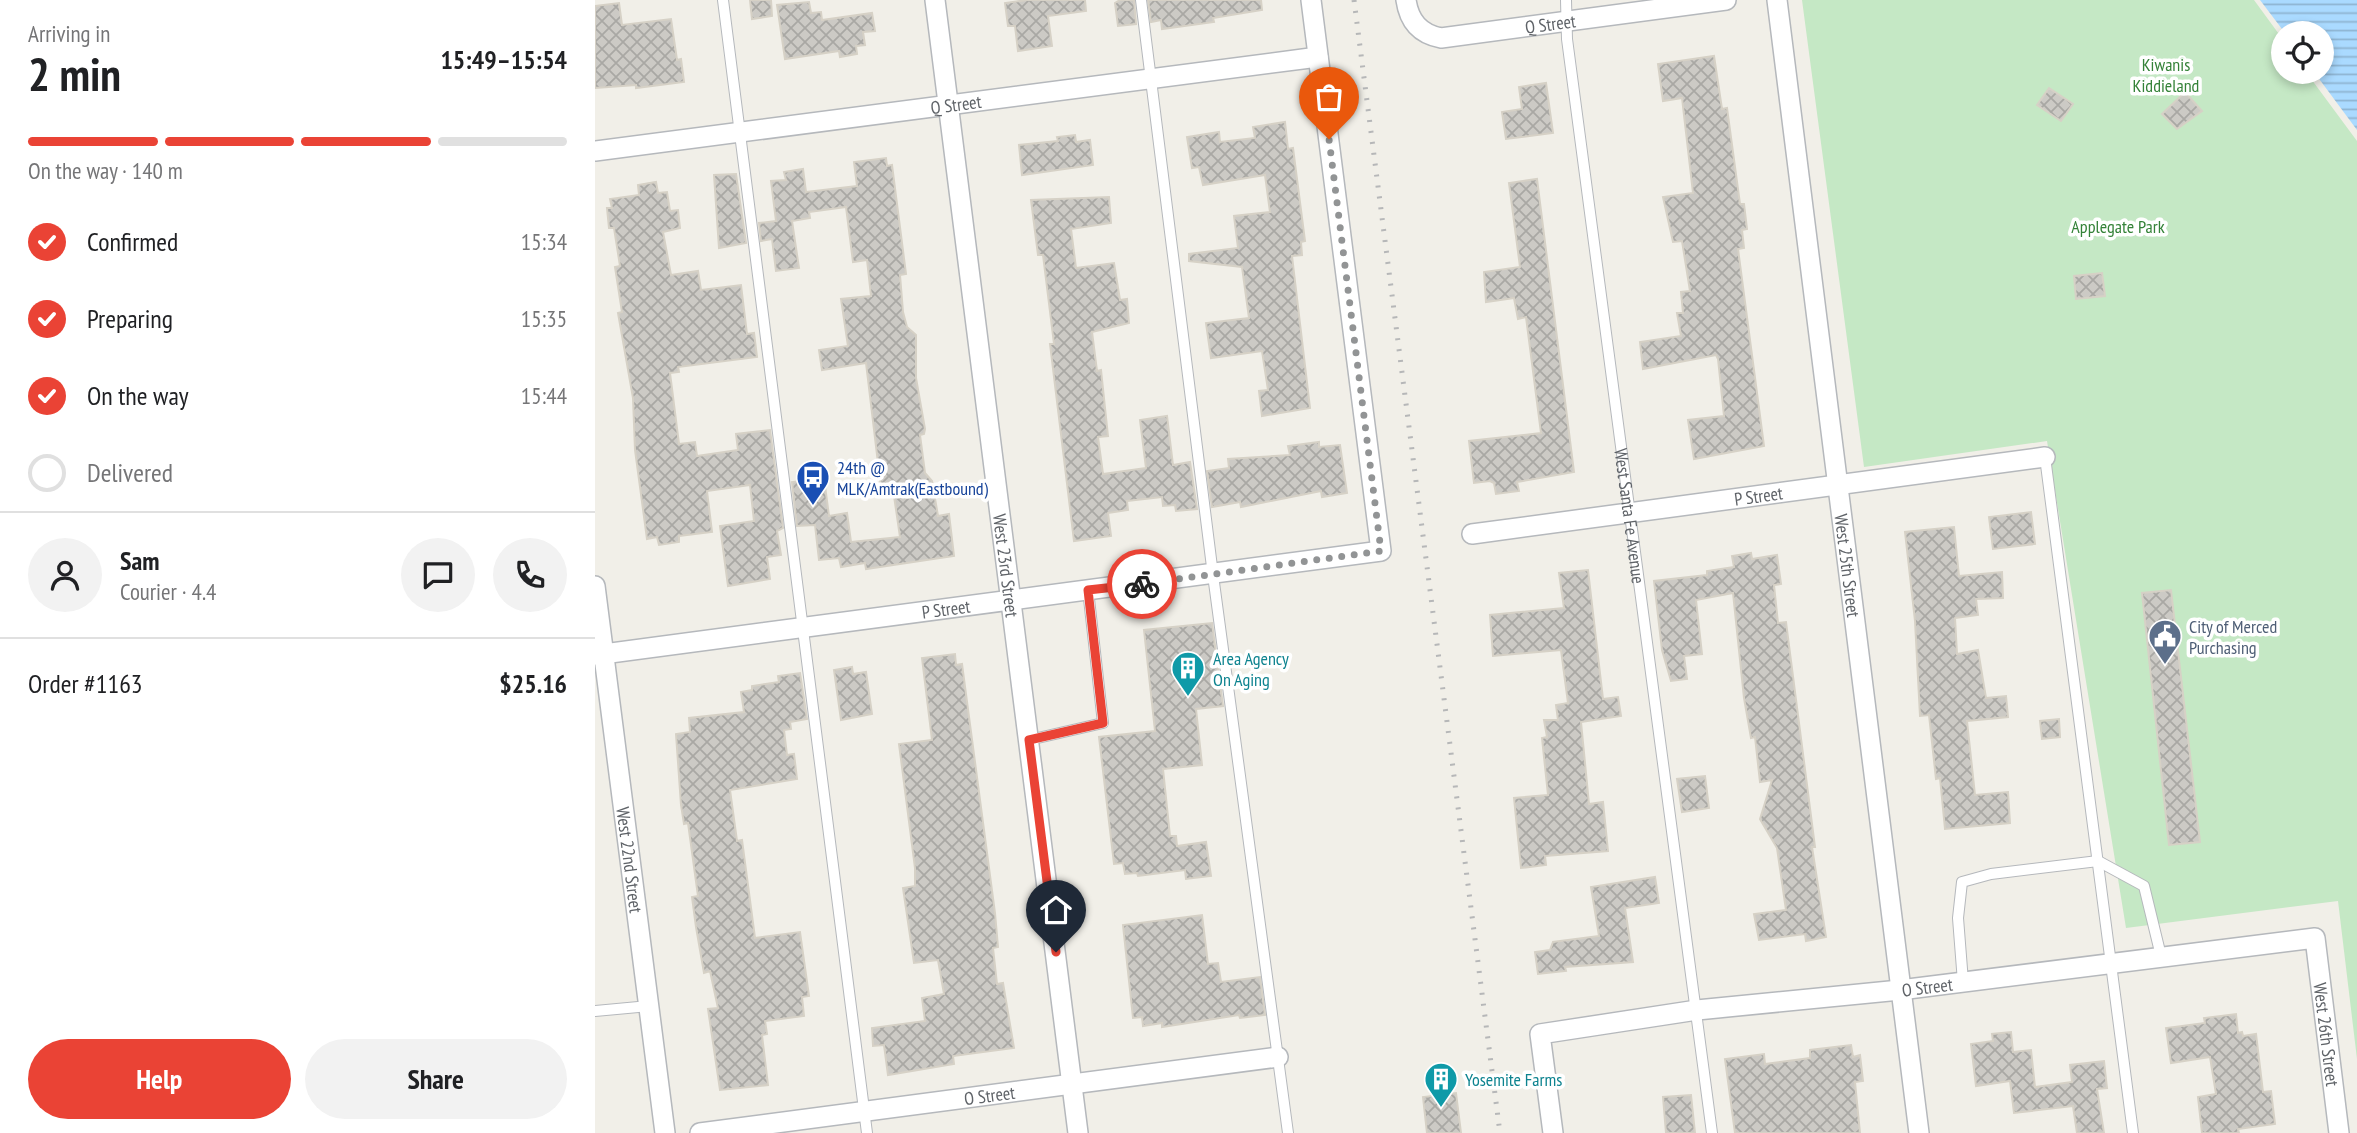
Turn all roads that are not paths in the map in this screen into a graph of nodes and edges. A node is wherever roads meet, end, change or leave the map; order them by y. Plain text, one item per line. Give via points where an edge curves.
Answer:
1 (723, 0) edge
2 (935, 0) edge
3 (1141, 0) edge
4 (1311, 0) edge
5 (1406, 0) edge
6 (1566, 0) edge
7 (1726, 0) edge
8 (1777, 0) edge
9 (1567, 21) junction
10 (1318, 57) junction
11 (1151, 79) junction
12 (949, 105) junction
13 (740, 132) junction
14 (595, 150) edge
15 (2045, 457) joint
16 (1836, 485) junction
17 (1627, 512) junction
18 (1472, 534) dead end
19 (1213, 575) junction
20 (595, 586) edge
21 (1088, 590) junction
22 (1011, 600) junction
23 (803, 628) junction
24 (599, 655) edge
25 (1029, 740) junction
26 (2098, 861) junction
27 (2315, 938) joint
28 (2161, 956) junction
29 (2111, 962) junction
30 (1963, 982) junction
31 (1900, 990) junction
32 (649, 1006) junction
33 (1697, 1010) junction
34 (595, 1011) edge
35 (1278, 1057) junction
36 (1072, 1084) junction
37 (865, 1111) junction
38 (665, 1133) edge
39 (699, 1133) edge
40 (867, 1133) edge
41 (1079, 1133) edge
42 (1288, 1133) edge
43 (1553, 1133) edge
44 (1712, 1133) edge
45 (1919, 1133) edge
46 (2133, 1133) edge
47 (2339, 1133) edge

1 - 13 lane
2 - 12 street, West 23rd Street
3 - 11 lane
4 - 10 street
5 - 9 street, Q Street via 1418,28 1441,38
6 - 9 lane, West Santa Fe Avenue
7 - 9 street, Q Street
8 - 16 street, West 25th Street
9 - 17 lane, West Santa Fe Avenue
10 - 11 street, Q Street
10 - 19 street, P Street via 1381,551
11 - 12 street, Q Street
11 - 19 lane
12 - 13 street, Q Street
12 - 22 street, West 23rd Street
13 - 14 street, Q Street
13 - 23 lane
15 - 16 street, P Street
15 - 26 lane
16 - 17 street, P Street
16 - 31 street, West 25th Street
17 - 18 street, P Street
17 - 33 lane, West Santa Fe Avenue
19 - 21 street, P Street
19 - 35 lane
20 - 24 street, West 22nd Street
21 - 22 street, P Street
21 - 25 lane via 1103,723
22 - 23 street, P Street
22 - 25 street, West 23rd Street
23 - 24 street, P Street
23 - 37 lane
24 - 32 street, West 22nd Street
25 - 36 street, West 23rd Street
26 - 28 lane via 2144,886
26 - 29 lane
26 - 30 lane via 1962,882 1958,918
27 - 28 street, O Street
27 - 47 street, West 26th Street
28 - 29 street, O Street
29 - 30 street, O Street
29 - 46 lane
30 - 31 street, O Street
31 - 33 street, O Street
31 - 45 street, West 25th Street
32 - 34 lane
32 - 38 street, West 22nd Street
33 - 43 street, O Street via 1540,1034
33 - 44 lane, West Santa Fe Avenue
35 - 36 street, O Street
35 - 42 lane
36 - 37 street, O Street
36 - 41 street, West 23rd Street
37 - 39 street, O Street
37 - 40 lane

